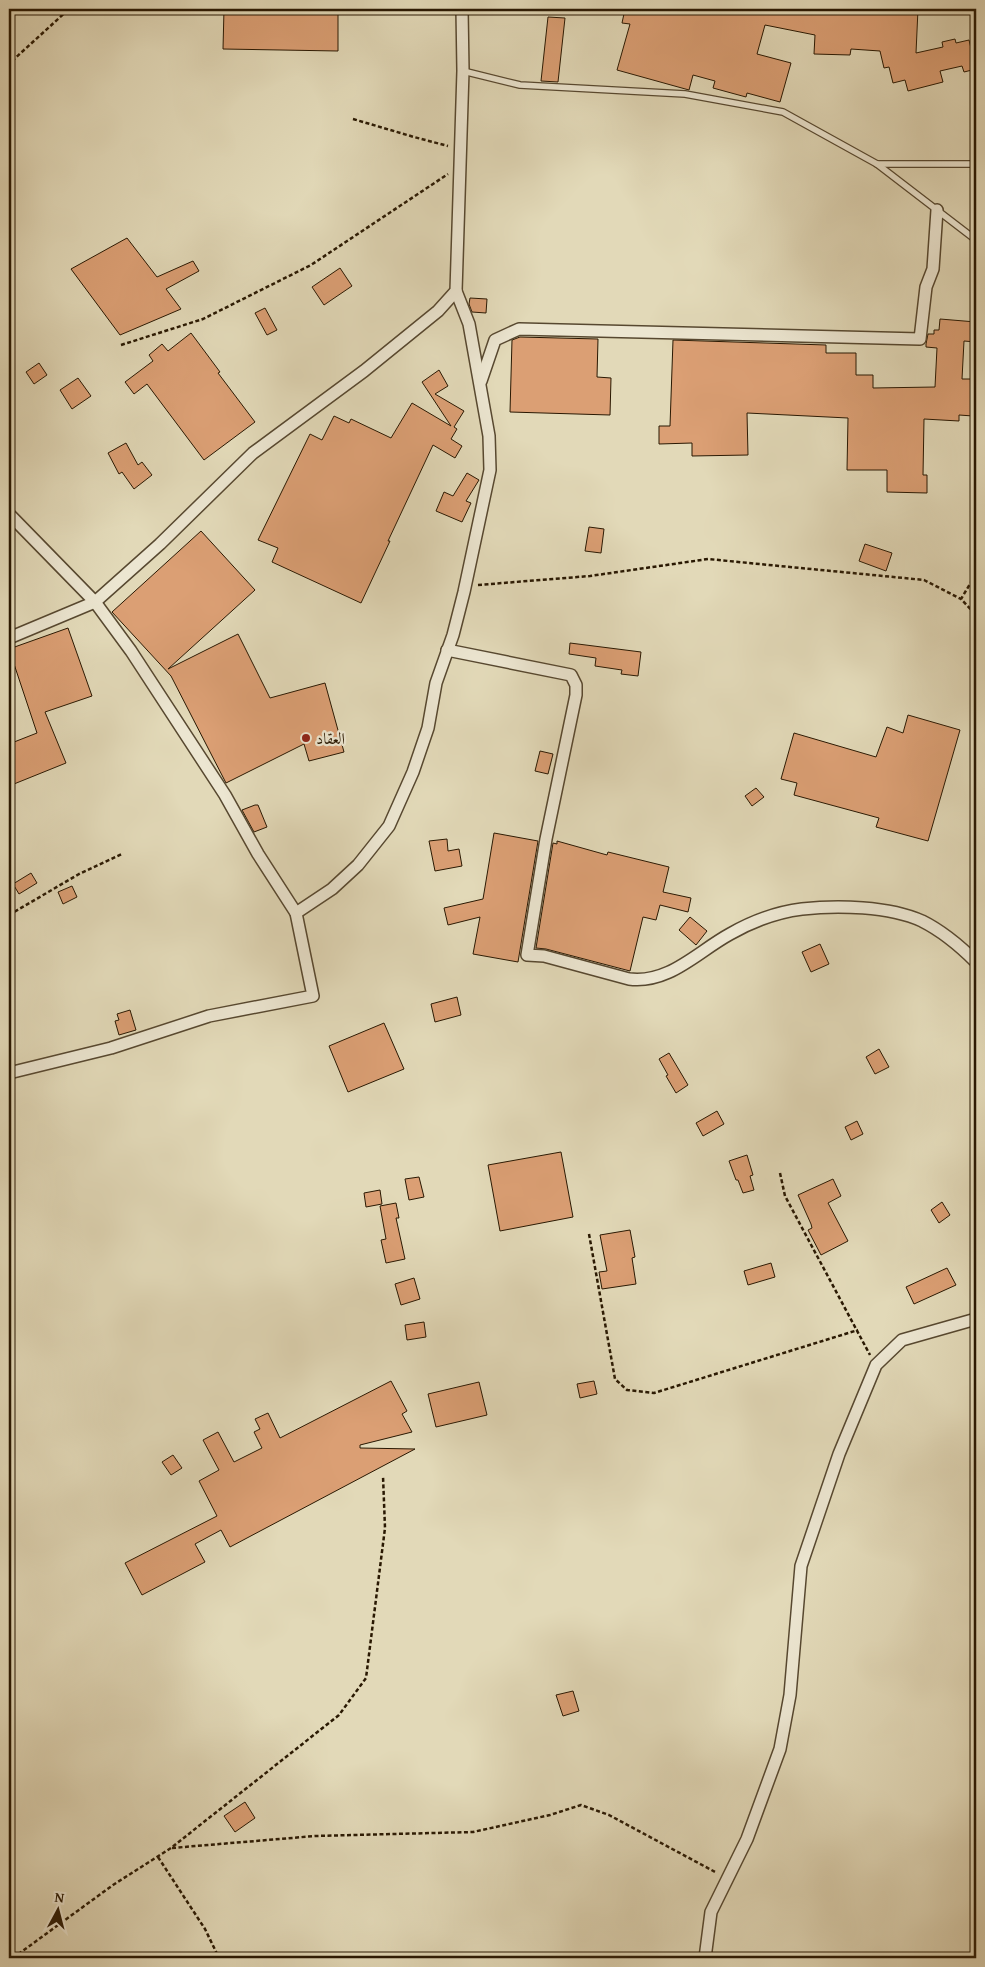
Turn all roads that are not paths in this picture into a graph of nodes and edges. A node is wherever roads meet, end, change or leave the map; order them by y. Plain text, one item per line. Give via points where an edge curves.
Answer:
1 (462, 9) edge
2 (463, 71) junction
3 (877, 164) junction
4 (976, 164) edge
5 (937, 210) junction
6 (976, 240) edge
7 (456, 291) junction
8 (480, 385) junction
9 (9, 514) edge
10 (95, 602) junction
11 (9, 638) edge
12 (447, 650) junction
13 (296, 913) junction
14 (976, 962) edge
15 (9, 1073) edge
16 (976, 1319) edge
17 (705, 1958) edge

1 - 2 street
2 - 3 lane via 520,85 685,94 783,112
2 - 7 street
3 - 4 lane
3 - 5 lane
5 - 6 lane
5 - 8 street via 932,269 926,288 920,339 519,329 496,340
7 - 8 street via 469,324
7 - 10 street via 438,311 364,371 254,453
8 - 12 street via 489,436 490,470 465,586
9 - 10 street
10 - 11 street
10 - 13 street via 220,787
12 - 13 street via 436,683 428,728 389,826 358,865 332,889
12 - 14 street via 571,675 576,685 527,955 544,956 643,981 658,978 731,934 771,916 801,909 846,908 888,911 920,920 940,931
13 - 15 street via 313,996 209,1016 111,1048
16 - 17 street via 902,1340 876,1365 839,1454 802,1566 790,1695 780,1749 747,1839 711,1912

